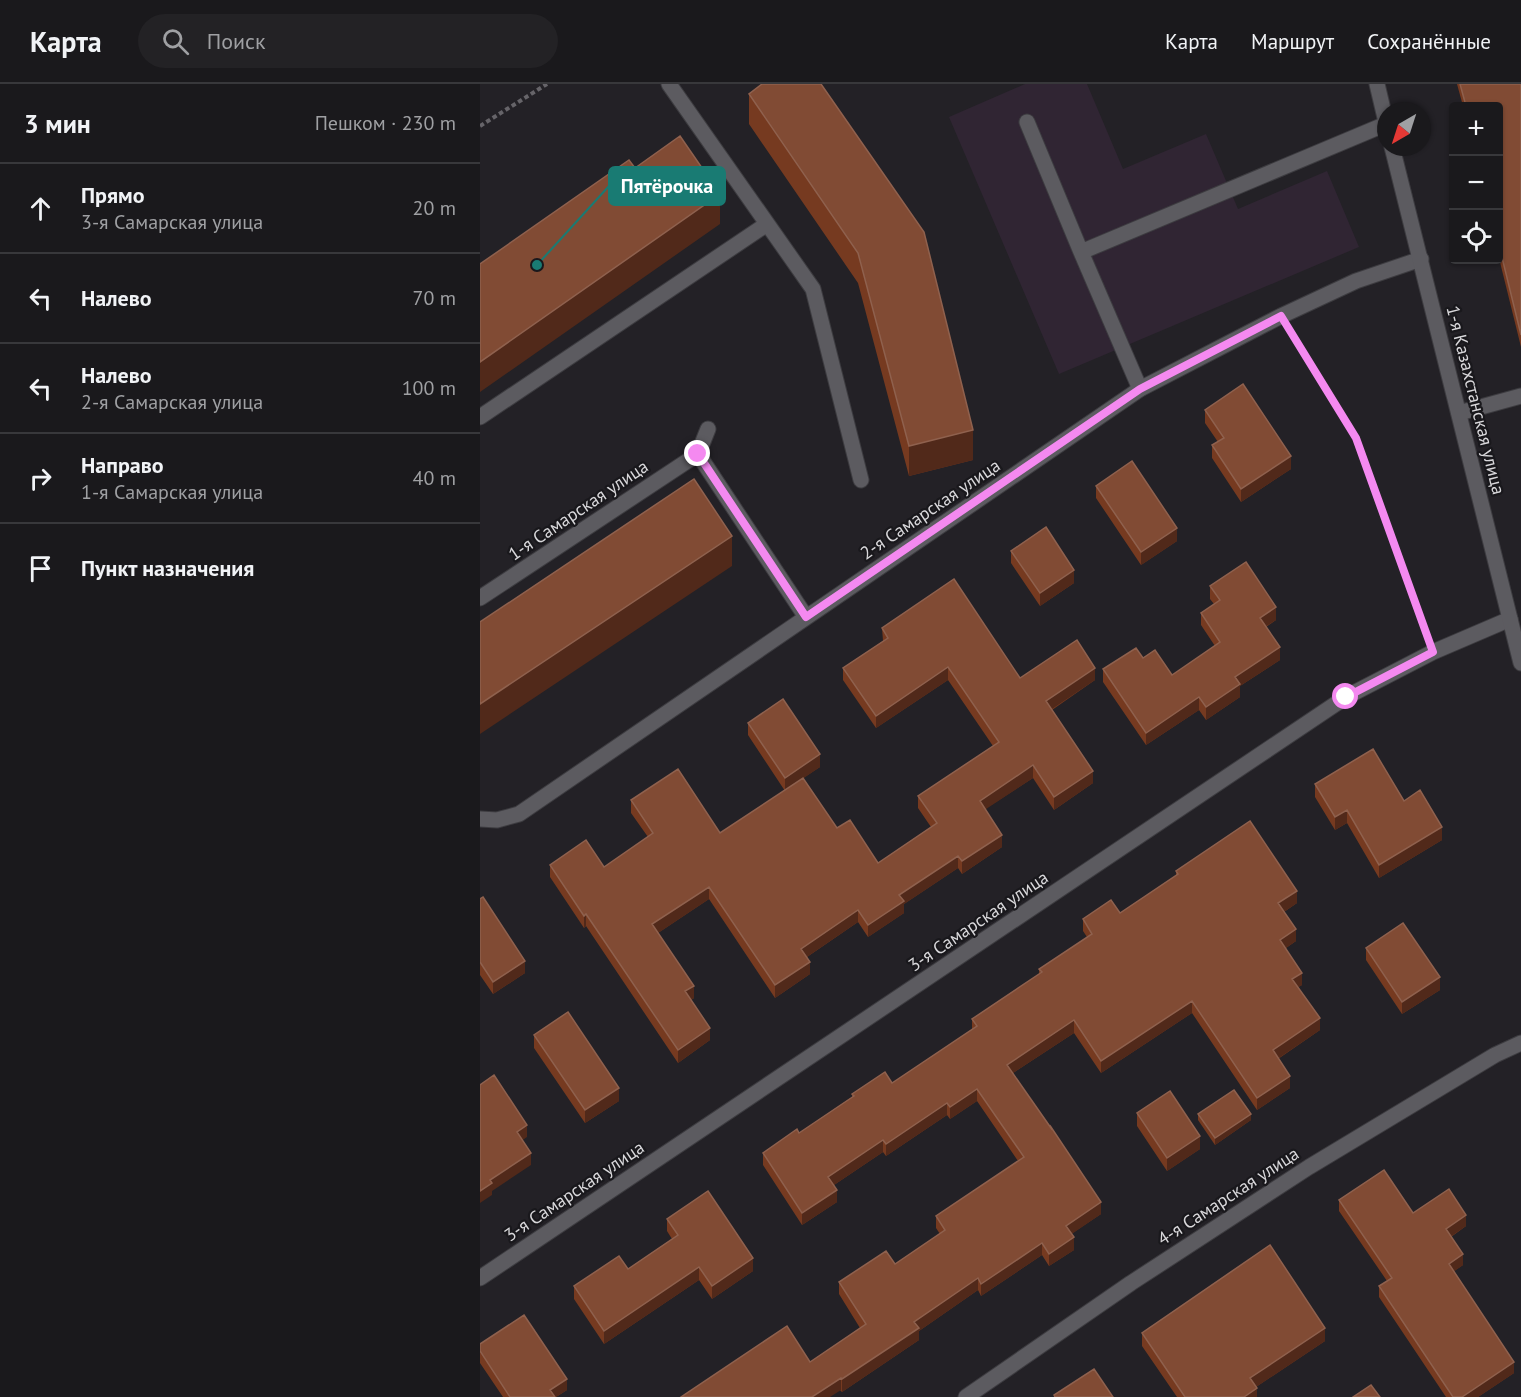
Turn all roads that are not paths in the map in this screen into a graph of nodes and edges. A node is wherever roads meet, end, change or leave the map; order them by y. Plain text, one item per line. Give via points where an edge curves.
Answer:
1 (669, 84) edge
2 (1377, 84) edge
3 (1381, 102) edge
4 (1026, 122) dead end
5 (1377, 127) edge
6 (1394, 156) edge
7 (768, 224) junction
8 (1081, 252) junction
9 (1420, 260) junction
10 (1140, 389) junction
11 (1521, 396) edge
12 (1459, 413) junction
13 (480, 417) edge
14 (708, 429) dead end
15 (698, 454) junction
16 (861, 480) dead end
17 (480, 598) edge
18 (806, 617) junction
19 (1510, 619) junction
20 (1521, 663) edge
21 (480, 819) edge
22 (1521, 1043) edge
23 (480, 1278) edge
24 (966, 1397) edge

1 - 7 street
2 - 3 street
4 - 8 street
5 - 8 street
6 - 9 street, 1-я Казахстанская улица
7 - 13 street
7 - 16 street via 813,289
8 - 10 street
9 - 10 street, 2-я Самарская улица via 1356,281
9 - 12 street, 1-я Казахстанская улица
10 - 18 street, 2-я Самарская улица
11 - 12 street
12 - 19 street, 1-я Казахстанская улица
14 - 15 street
15 - 17 street, 1-я Самарская улица
15 - 18 street
18 - 21 street, 2-я Самарская улица via 519,814 497,820
19 - 20 street, 1-я Казахстанская улица
19 - 23 street, 3-я Самарская улица via 1433,652 1346,697
22 - 24 street, 4-я Самарская улица via 1309,1167

